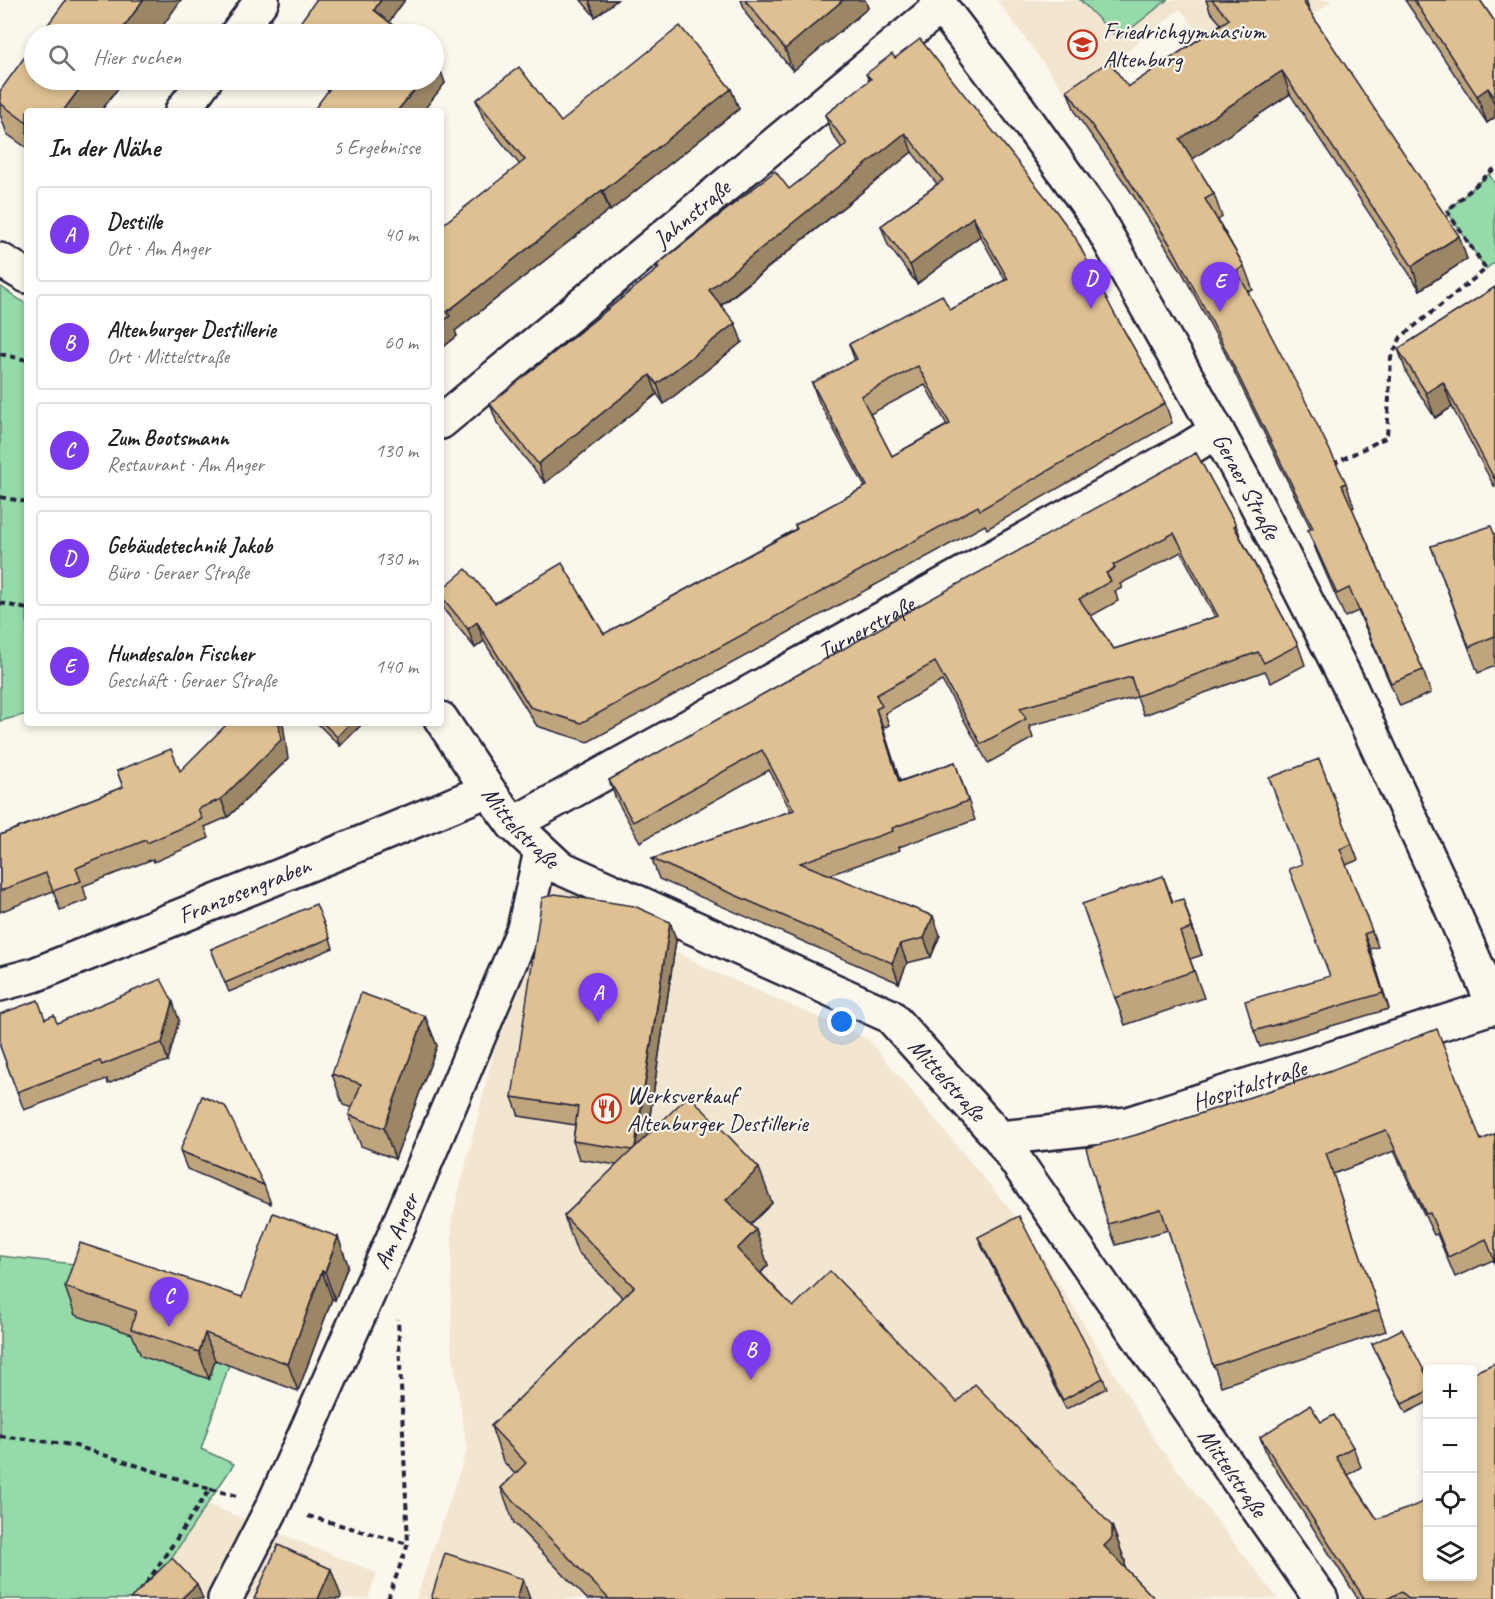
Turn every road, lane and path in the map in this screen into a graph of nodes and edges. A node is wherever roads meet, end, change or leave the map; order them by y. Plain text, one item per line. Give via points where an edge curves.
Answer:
1 (262, 0) edge
2 (938, 3) edge
3 (244, 24) edge
4 (197, 90) edge
5 (184, 108) edge
6 (1495, 168) edge
7 (0, 260) edge
8 (24, 274) edge
9 (0, 354) edge
10 (24, 359) edge
11 (444, 419) edge
12 (1217, 431) junction
13 (1333, 464) edge
14 (0, 497) edge
15 (24, 501) edge
16 (0, 603) edge
17 (24, 608) edge
18 (444, 723) edge
19 (488, 790) junction
20 (513, 824) junction
21 (541, 851) junction
22 (0, 984) edge
23 (1495, 1007) edge
24 (1000, 1138) junction
25 (398, 1317) dead end
26 (0, 1436) edge
27 (273, 1506) junction
28 (408, 1544) junction
29 (143, 1590) edge
30 (225, 1599) edge
31 (388, 1599) edge
32 (1321, 1599) edge

1 - 3 street
2 - 11 street, Jahnstraße
2 - 12 street, Geraer Straße via 1095,215
4 - 5 street
6 - 13 path via 1447,211 1486,269 1401,337 1391,357 1388,437
7 - 8 street
9 - 10 path
12 - 20 street, Turnerstraße
12 - 23 street, Geraer Straße via 1348,685
14 - 15 path
16 - 17 path
18 - 19 street, Mittelstraße
19 - 20 street, Mittelstraße
19 - 22 street, Franzosengraben via 34,975
20 - 21 street, Mittelstraße
21 - 24 street, Mittelstraße via 559,867 890,1016
21 - 27 street, Am Anger via 524,929 395,1234
23 - 24 street, Hospitalstraße via 1128,1124
24 - 32 street, Mittelstraße
25 - 28 path
26 - 29 path via 73,1445 210,1489
27 - 28 path
27 - 30 street, Am Anger
28 - 31 path

